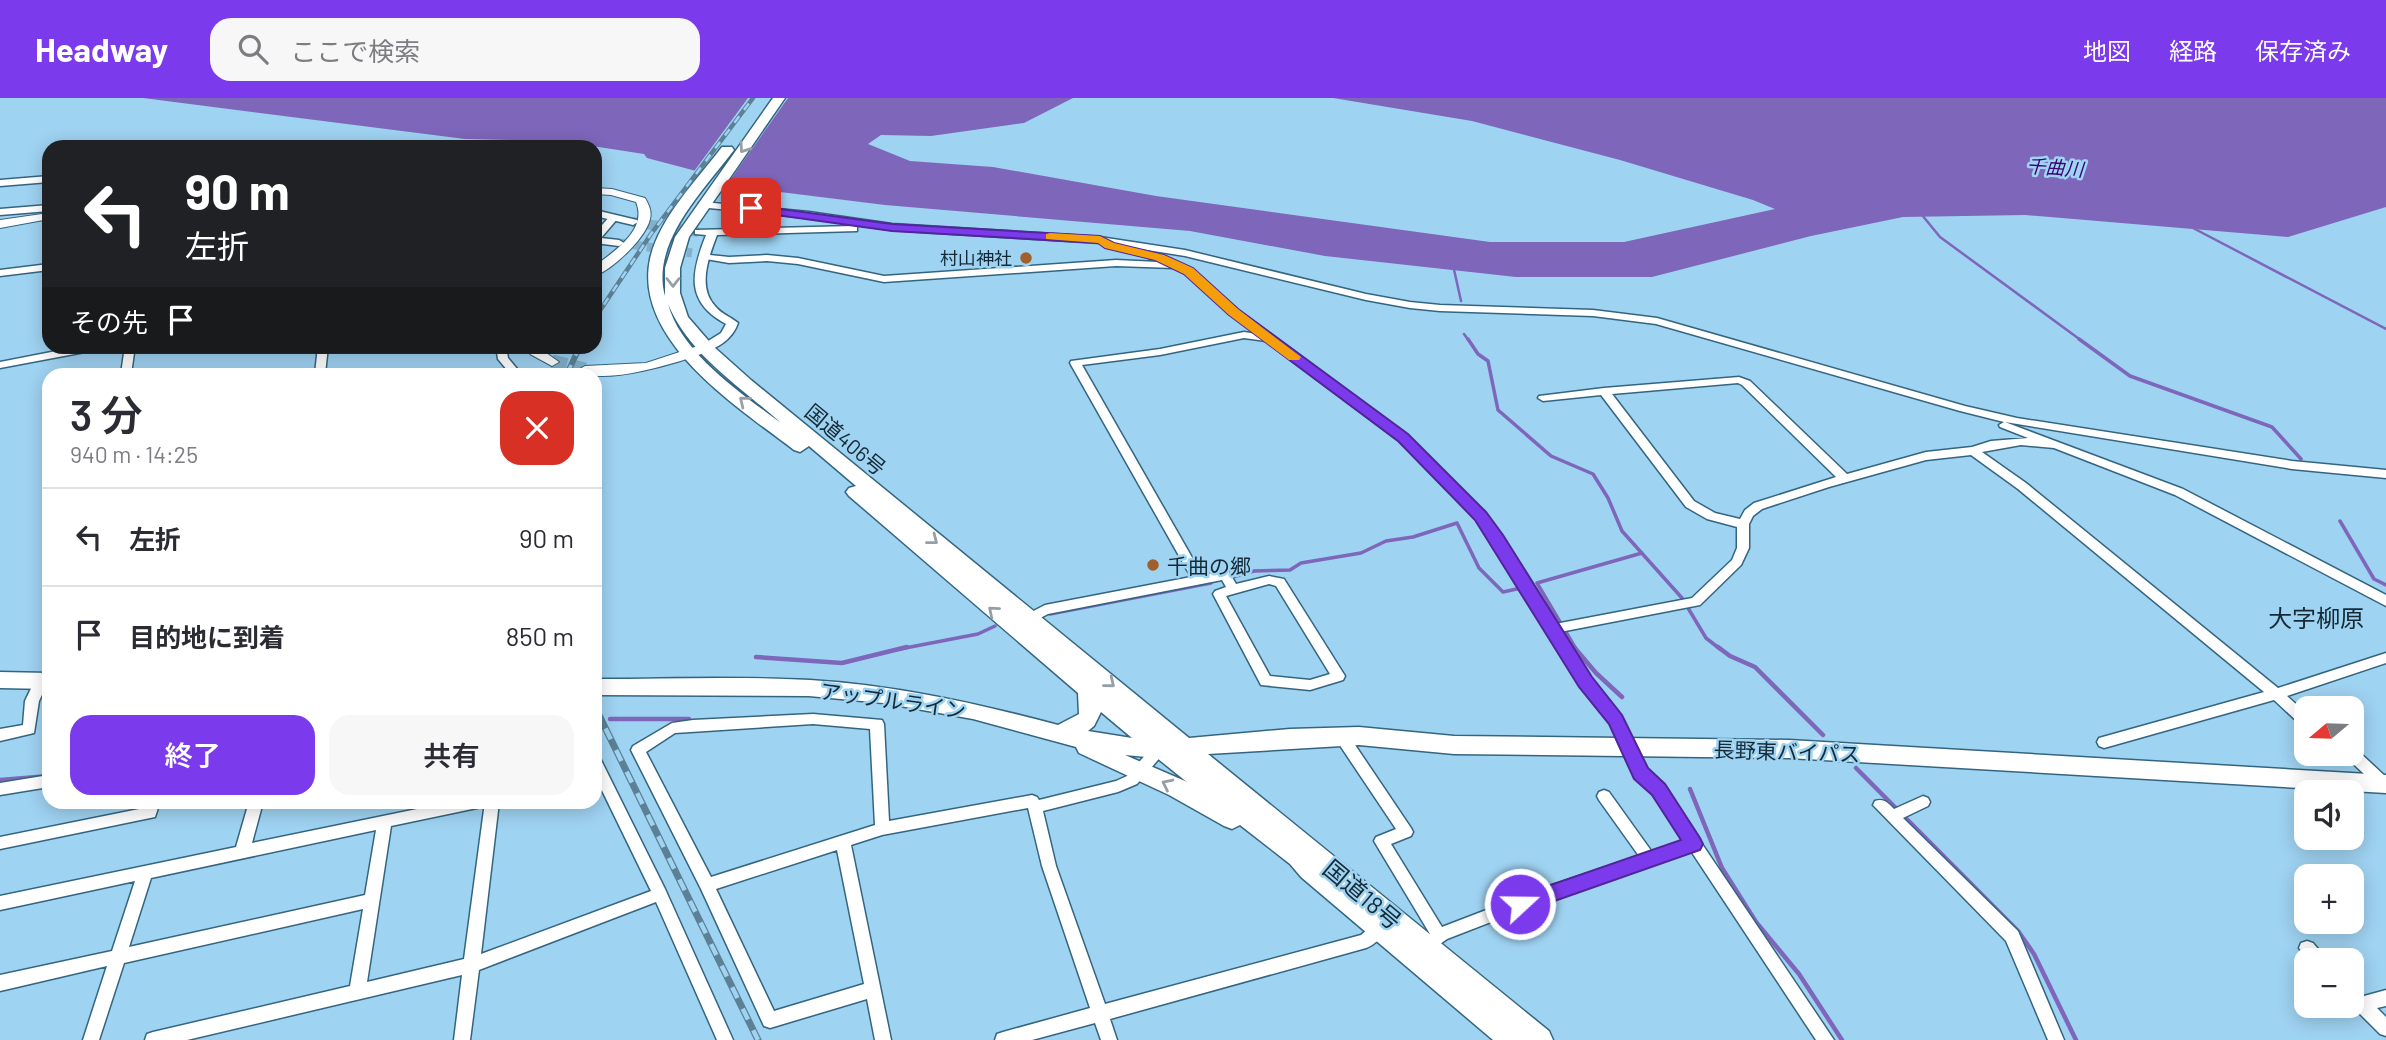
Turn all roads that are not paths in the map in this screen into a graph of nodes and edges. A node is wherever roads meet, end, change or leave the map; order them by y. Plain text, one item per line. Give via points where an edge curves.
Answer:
1 (764, 98) edge
2 (779, 98) edge
3 (42, 180) edge
4 (0, 183) edge
5 (602, 192) edge
6 (701, 201) junction
7 (42, 209) edge
8 (0, 212) edge
9 (602, 215) edge
10 (42, 217) edge
11 (612, 218) junction
12 (633, 222) tunnel mouth
13 (0, 223) edge
14 (892, 228) junction
15 (602, 230) edge
16 (602, 240) edge
17 (1100, 240) junction
18 (619, 243) tunnel mouth
19 (698, 255) junction
20 (1175, 265) junction
21 (602, 267) edge
22 (42, 268) edge
23 (0, 273) edge
24 (1268, 338) junction
25 (697, 351) junction
26 (58, 354) edge
27 (540, 354) edge
28 (552, 362) tunnel mouth
29 (0, 365) edge
30 (602, 370) edge
31 (1604, 391) junction
32 (1543, 398) dead end
33 (1964, 410) junction
34 (2058, 444) junction
35 (1973, 451) junction
36 (2386, 474) edge
37 (1844, 478) junction
38 (1743, 524) junction
39 (1199, 580) junction
40 (1233, 589) junction
41 (2386, 601) edge
42 (1031, 617) junction
43 (1014, 628) junction
44 (1553, 629) junction
45 (2386, 658) edge
46 (0, 680) edge
47 (42, 680) edge
48 (42, 687) edge
49 (602, 687) edge
50 (1088, 690) junction
51 (2276, 694) junction
52 (2294, 710) edge
53 (0, 735) edge
54 (1065, 735) junction
55 (1342, 737) junction
56 (2104, 743) dead end
57 (1187, 746) junction
58 (1628, 747) junction
59 (1159, 748) junction
60 (2364, 765) edge
61 (1139, 770) junction
62 (602, 776) edge
63 (42, 782) edge
64 (2385, 784) edge
65 (0, 789) edge
66 (1604, 796) dead end
67 (1923, 802) dead end
68 (1880, 805) dead end
69 (1035, 807) junction
70 (150, 809) edge
71 (254, 809) edge
72 (443, 809) edge
73 (491, 809) edge
74 (1900, 813) junction
75 (385, 821) junction
76 (882, 829) junction
77 (843, 841) junction
78 (0, 843) edge
79 (1694, 844) junction
80 (242, 852) junction
81 (1650, 860) junction
82 (1309, 870) junction
83 (145, 873) junction
84 (707, 885) junction
85 (660, 894) junction
86 (372, 900) junction
87 (0, 903) edge
88 (1379, 929) junction
89 (1427, 946) junction
90 (118, 956) junction
91 (472, 965) junction
92 (0, 984) edge
93 (873, 989) junction
94 (357, 992) junction
95 (2386, 998) edge
96 (2364, 999) edge
97 (2364, 1007) edge
98 (1098, 1014) junction
99 (2386, 1028) edge
100 (91, 1040) edge
101 (153, 1040) edge
102 (462, 1040) edge
103 (725, 1040) edge
104 (883, 1040) edge
105 (1003, 1040) edge
106 (1109, 1040) edge
107 (1513, 1040) edge
108 (1541, 1040) edge
109 (1825, 1040) edge
110 (2056, 1040) edge

1 - 6 highway, 国道406号
2 -> 6 highway, 国道406号
3 - 4 street
5 - 21 main road via 641,200 648,216 621,252
6 - 14 street
6 - 25 highway, 国道406号 via 668,234 654,278 659,309
7 - 8 street
9 - 11 street
10 - 13 main road
11 - 12 street
11 - 15 street
14 - 17 street
14 - 19 street via 706,233
16 - 18 street
17 - 20 street
17 - 33 street via 1185,253 1410,305 1593,313 1657,321
19 - 20 street via 798,261 884,279 1116,263
19 - 25 street via 702,297 732,328
20 - 24 street via 1189,271
22 - 23 street
24 - 39 street via 1244,335 1075,363
24 - 44 street via 1403,438 1447,480 1497,539
25 - 30 main road via 641,369
25 -> 42 highway, 国道406号
43 -> 25 highway, 国道406号 via 835,474 697,364
26 - 29 street
27 - 28 main road
31 - 32 street
31 - 37 street via 1739,380
31 - 38 street via 1690,504 1711,516
33 - 34 street
33 - 36 street via 2161,446
34 - 35 street via 2021,441
34 - 41 street via 2179,492
35 - 37 street via 1926,456
35 - 51 street
37 - 38 street via 1759,506
38 - 44 street via 1743,548 1737,562 1696,602
39 - 40 street via 1225,575
39 - 42 street via 1045,610
40 - 40 street via 1269,580 1280,582 1338,676 1310,685 1266,681 1219,594
42 - 43 street
42 -> 57 highway, 国道406号
43 - 50 highway, 国道406号
44 - 58 street via 1616,720
45 - 51 street
46 - 47 highway
48 - 53 street via 32,701 29,729
49 - 54 highway, アップルライン via 809,688 883,695
50 - 54 highway via 1089,716
50 - 59 highway, 国道406号
51 - 52 street
51 - 56 street
54 - 59 highway, アップルライン
54 - 61 highway
55 - 57 highway, 長野東バイパス
55 - 58 highway, 長野東バイパス via 1454,745
55 - 89 street via 1406,832 1381,841
57 - 59 highway, アップルライン
57 - 89 highway, 国道18号
58 - 64 highway, 長野東バイパス via 1789,749
58 - 79 street via 1641,774 1658,790
59 - 61 street
59 - 82 highway, 国道18号
60 - 64 street
61 - 69 street via 1132,780 1118,786
82 -> 61 highway via 1220,811
62 - 85 street
63 - 65 street
66 - 81 street
67 - 74 street
68 - 74 street
69 - 76 street via 1032,801
69 - 98 street via 1049,866
70 - 78 street via 149,813
71 - 80 street
72 - 75 street
73 - 91 street
74 - 110 street via 2012,936
75 - 80 street
75 - 86 street
76 - 77 street
76 - 84 street via 877,724 813,719 672,727 638,751
77 - 84 street
77 - 93 street
79 - 81 street
79 - 109 street
80 - 83 street
81 - 89 street via 1546,894
82 - 88 highway, 国道18号
83 - 87 street
83 - 90 street
84 - 93 street via 770,1020
85 - 91 street
85 - 103 street
86 - 90 street
86 - 94 street
88 - 89 highway, 国道18号
88 - 98 street via 1366,941
89 - 107 highway, 国道18号
89 - 108 highway, 国道18号
90 - 92 street
90 - 100 street
91 - 94 street
91 - 102 street
93 - 104 street
94 - 101 street
95 - 96 street
97 - 99 street
98 - 105 street
98 - 106 street

